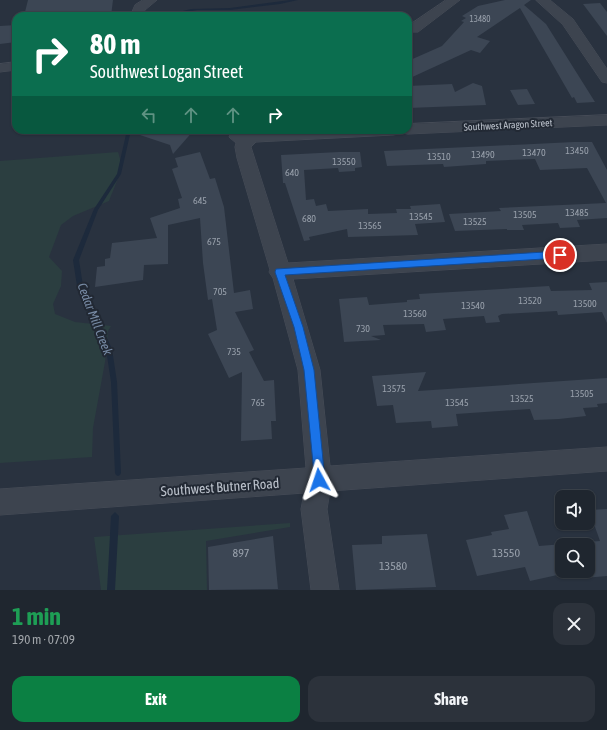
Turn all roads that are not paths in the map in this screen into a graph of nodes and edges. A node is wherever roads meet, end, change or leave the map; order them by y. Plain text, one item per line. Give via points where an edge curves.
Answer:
1 (151, 0) edge
2 (454, 0) edge
3 (542, 0) edge
4 (138, 12) edge
5 (413, 29) dead end
6 (12, 66) edge
7 (602, 66) edge
8 (0, 68) edge
9 (607, 79) edge
10 (607, 120) edge
11 (412, 129) edge
12 (306, 134) edge
13 (607, 252) edge
14 (279, 272) junction
15 (607, 458) edge
16 (319, 480) junction
17 (0, 502) edge
18 (325, 590) edge

1 - 4 street
2 - 5 street
3 - 7 street via 568,22
6 - 8 street
7 - 9 street
10 - 11 street, Southwest Aragon Street
12 - 14 street via 241,139
13 - 14 street
14 - 16 street via 298,327 309,370
15 - 16 street, Southwest Butner Road
16 - 17 street, Southwest Butner Road
16 - 18 street via 314,509

